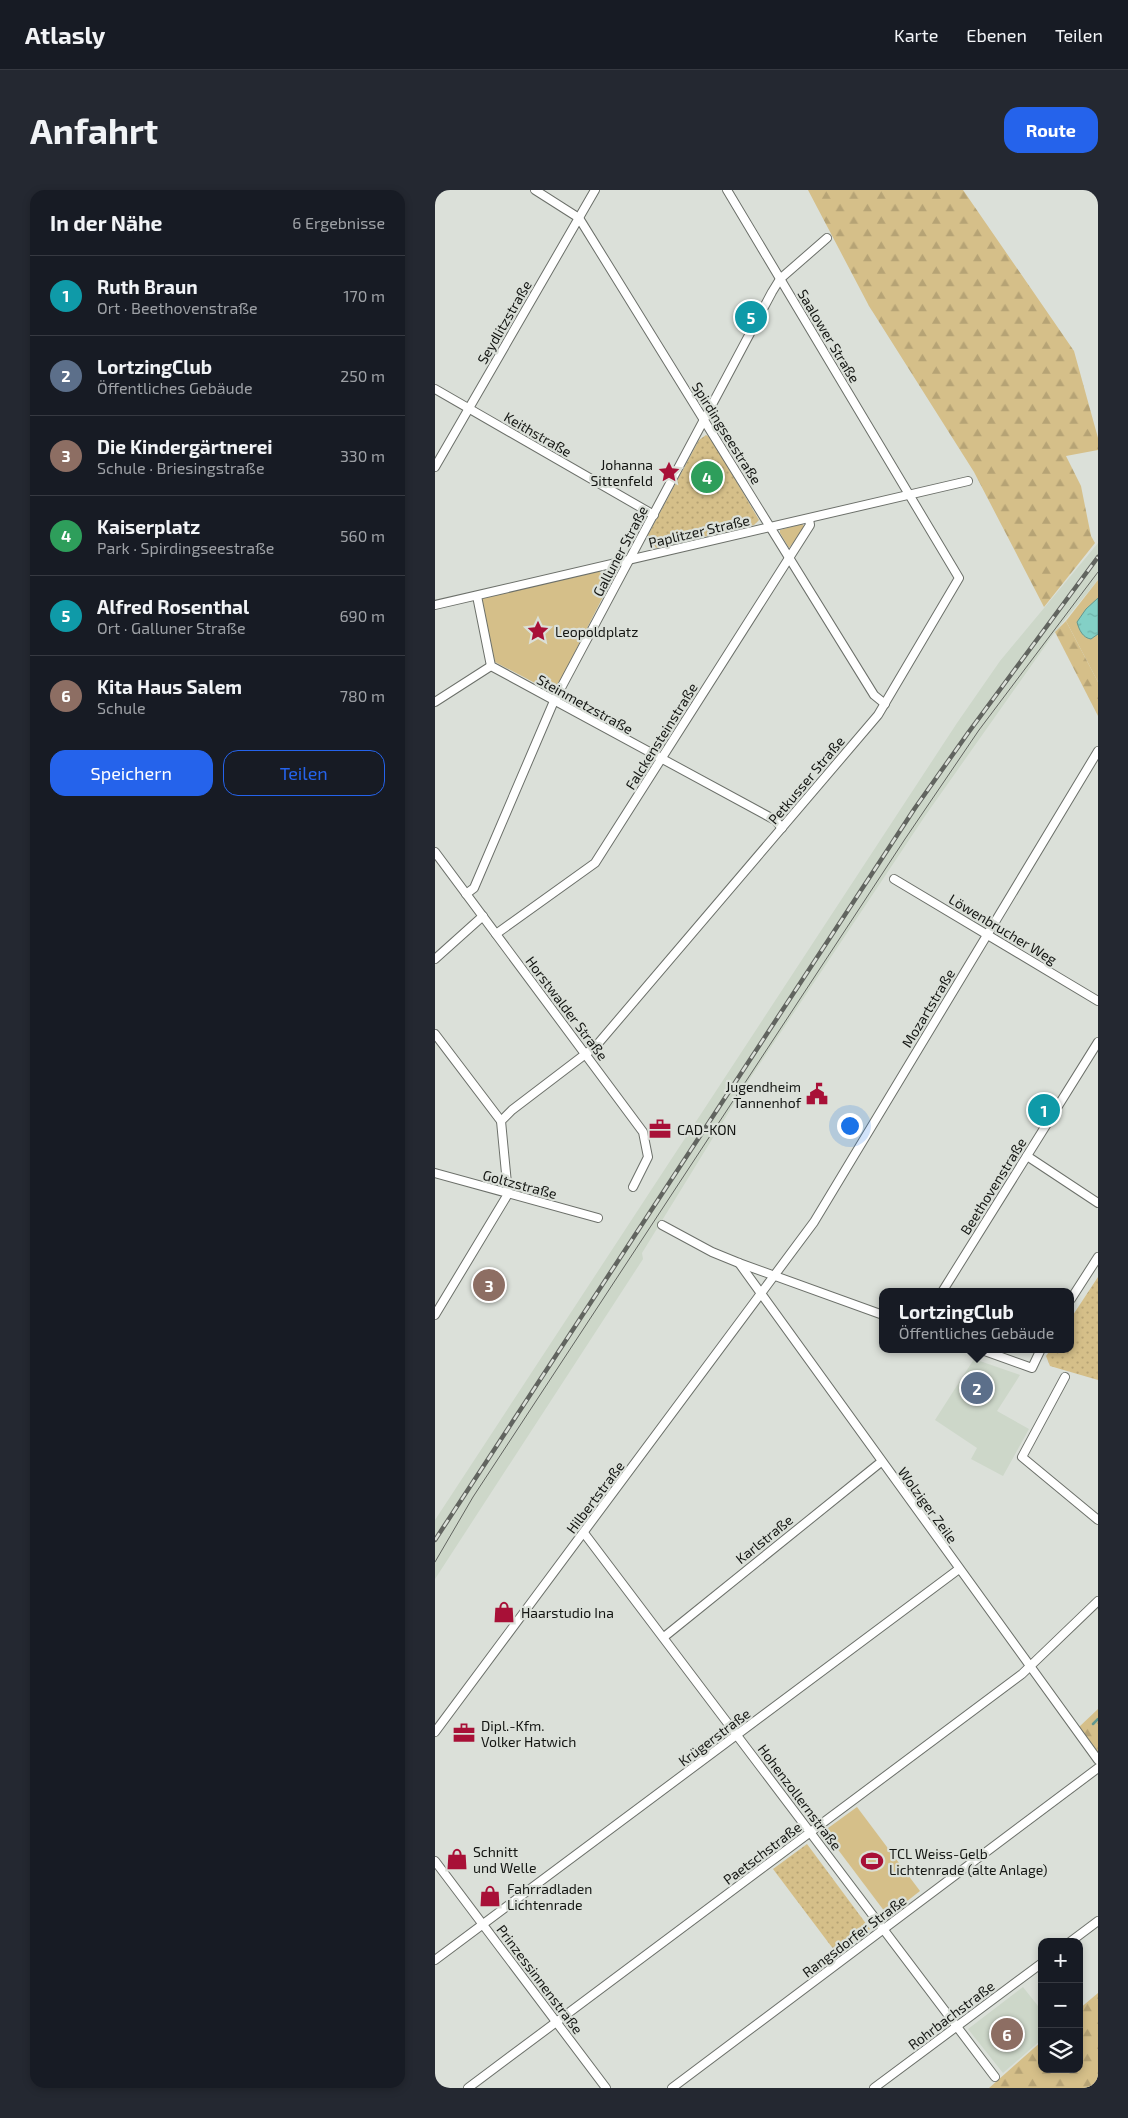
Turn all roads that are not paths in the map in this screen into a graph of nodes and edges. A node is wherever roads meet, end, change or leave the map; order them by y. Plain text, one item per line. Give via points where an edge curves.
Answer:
1 (535, 190) edge
2 (595, 190) edge
3 (727, 190) edge
4 (579, 218) junction
5 (827, 238) dead end
6 (780, 279) junction
7 (435, 389) edge
8 (469, 409) junction
9 (705, 421) junction
10 (435, 467) edge
11 (968, 482) dead end
12 (909, 495) junction
13 (654, 515) junction
14 (809, 519) junction
15 (770, 527) junction
16 (790, 558) junction
17 (629, 560) junction
18 (477, 596) junction
19 (435, 605) edge
20 (491, 666) junction
21 (554, 701) junction
22 (435, 702) edge
23 (885, 704) junction
24 (1098, 751) edge
25 (661, 759) junction
26 (782, 828) junction
27 (435, 852) edge
28 (894, 879) dead end
29 (466, 894) junction
30 (483, 916) junction
31 (496, 934) junction
32 (987, 935) junction
33 (435, 959) edge
34 (1098, 1001) edge
35 (435, 1034) edge
36 (1098, 1042) edge
37 (586, 1055) junction
38 (501, 1121) junction
39 (1027, 1156) junction
40 (435, 1173) edge
41 (633, 1188) dead end
42 (508, 1194) junction
43 (1098, 1203) edge
44 (598, 1218) dead end
45 (662, 1225) dead end
46 (1098, 1257) edge
47 (739, 1263) junction
48 (775, 1276) junction
49 (944, 1288) edge
50 (1074, 1294) edge
51 (761, 1296) junction
52 (879, 1314) edge
53 (435, 1315) edge
54 (990, 1353) edge
55 (1039, 1353) edge
56 (1065, 1377) dead end
57 (881, 1462) junction
58 (1098, 1520) edge
59 (584, 1533) junction
60 (959, 1569) junction
61 (1098, 1601) edge
62 (664, 1637) junction
63 (1030, 1666) junction
64 (435, 1732) edge
65 (737, 1735) junction
66 (1098, 1760) edge
67 (1098, 1768) edge
68 (811, 1832) junction
69 (435, 1861) edge
70 (1098, 1921) edge
71 (483, 1925) junction
72 (884, 1929) junction
73 (1076, 1938) edge
74 (435, 1960) edge
75 (1038, 1966) edge
76 (557, 2022) junction
77 (957, 2026) junction
78 (995, 2077) dead end
79 (468, 2088) edge
80 (606, 2088) edge
81 (672, 2088) edge
82 (875, 2088) edge

1 - 4 street, Spirdingseestraße
2 - 4 street, Seydlitzstraße
3 - 6 street, Saalower Straße
4 - 8 street, Seydlitzstraße
4 - 9 street, Spirdingseestraße
5 - 6 street, Galluner Straße
6 - 9 street, Galluner Straße
6 - 12 street, Saalower Straße
7 - 8 street, Keithstraße
8 - 10 street, Seydlitzstraße
8 - 13 street, Keithstraße
9 - 13 street, Galluner Straße
9 - 15 street, Spirdingseestraße
11 - 12 street, Paplitzer Straße
12 - 14 street, Paplitzer Straße
12 - 23 street, Petkusser Straße via 959,578
13 - 17 street, Galluner Straße
14 - 15 street, Paplitzer Straße
14 - 16 street, Falckensteinstraße via 810,525
15 - 16 street, Spirdingseestraße
15 - 17 street, Paplitzer Straße
16 - 23 street, Spirdingseestraße via 874,695
16 - 25 street, Falckensteinstraße
17 - 18 street, Paplitzer Straße
17 - 21 street, Galluner Straße
18 - 19 street, Paplitzer Straße
18 - 20 street
20 - 21 street, Steinmetzstraße
20 - 22 street
21 - 25 street, Steinmetzstraße
21 - 29 street, Galluner Straße via 474,888
23 - 26 street, Petkusser Straße
24 - 32 street, Mozartstraße
25 - 26 street, Steinmetzstraße via 775,820
25 - 31 street, Falckensteinstraße via 595,863
26 - 37 street, Petkusser Straße
27 - 29 street, Horstwalder Straße
28 - 32 street, Löwenbrucher Weg
29 - 30 street, Horstwalder Straße
30 - 31 street, Horstwalder Straße
30 - 33 street
31 - 37 street, Horstwalder Straße
32 - 34 street, Löwenbrucher Weg
32 - 48 street, Mozartstraße via 814,1222
35 - 38 street
36 - 39 street, Beethovenstraße
37 - 38 street, Petkusser Straße
37 - 41 street, Horstwalder Straße via 646,1137 648,1157
38 - 42 street
39 - 43 street
39 - 49 street, Beethovenstraße
40 - 42 street, Goltzstraße
42 - 44 street, Goltzstraße
42 - 53 street
45 - 47 street
46 - 50 street
47 - 48 street
47 - 51 street, Wolziger Zeile
48 - 51 street, Hilbertstraße
48 - 52 street
51 - 57 street, Wolziger Zeile
51 - 59 street, Hilbertstraße
54 - 55 street via 1032,1368
56 - 58 street via 1022,1457
57 - 60 street, Wolziger Zeile
57 - 62 street, Karlstraße
59 - 62 street, Hohenzollernstraße
59 - 64 street, Hilbertstraße
60 - 63 street, Wolziger Zeile
60 - 65 street, Krügerstraße
61 - 63 street, Paetschstraße
62 - 65 street, Hohenzollernstraße
63 - 66 street, Wolziger Zeile
63 - 68 street, Paetschstraße
65 - 68 street, Hohenzollernstraße
65 - 71 street, Krügerstraße
67 - 72 street, Rangsdorfer Straße
68 - 72 street, Hohenzollernstraße
68 - 76 street, Paetschstraße
69 - 71 street, Prinzessinnenstraße
70 - 73 street
71 - 74 street, Krügerstraße
71 - 76 street, Prinzessinnenstraße
72 - 77 street, Hohenzollernstraße
72 - 81 street, Rangsdorfer Straße
75 - 77 street, Rohrbachstraße
76 - 79 street, Paetschstraße
76 - 80 street, Prinzessinnenstraße
77 - 78 street, Hohenzollernstraße
77 - 82 street, Rohrbachstraße

